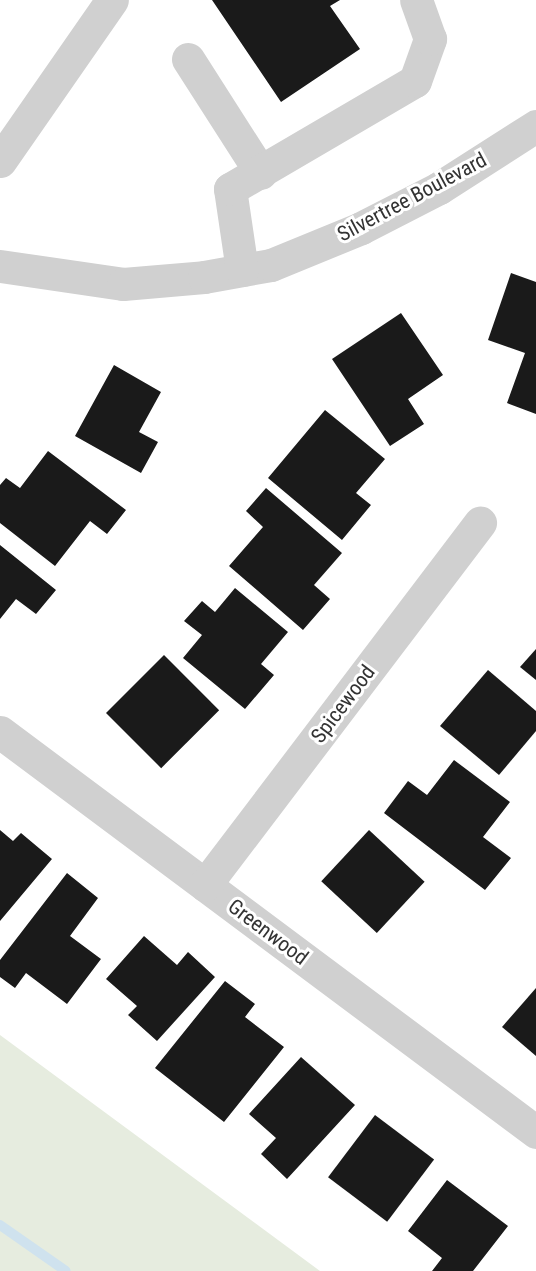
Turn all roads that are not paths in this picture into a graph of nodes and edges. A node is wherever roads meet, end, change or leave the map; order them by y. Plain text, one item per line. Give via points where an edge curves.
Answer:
1 (112, 0) edge
2 (416, 0) edge
3 (188, 59) dead end
4 (536, 126) edge
5 (0, 161) edge
6 (261, 173) junction
7 (0, 266) edge
8 (242, 270) junction
9 (480, 523) dead end
10 (0, 732) edge
11 (205, 885) junction
12 (536, 1132) edge

1 - 5 street
2 - 6 street via 430,39 416,81
3 - 6 street
4 - 8 street, Silvertree Boulevard via 439,188 361,228 271,265
6 - 8 street via 230,189
7 - 8 street, Silvertree Boulevard via 123,284
9 - 11 street, Spicewood
10 - 11 street, Greenwood
11 - 12 street, Greenwood

